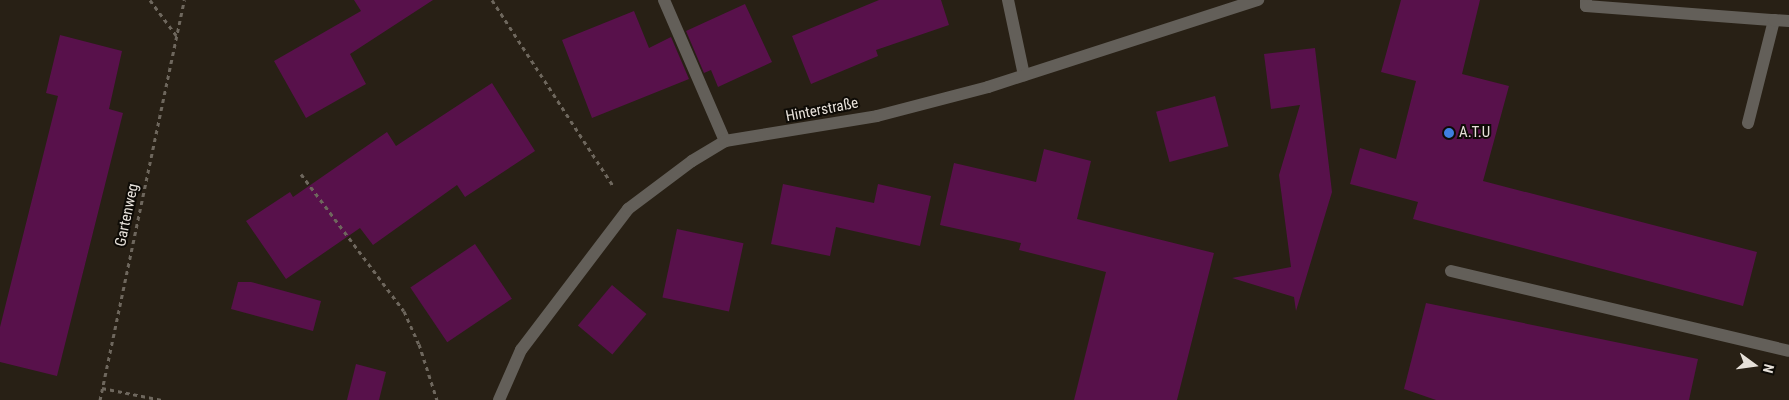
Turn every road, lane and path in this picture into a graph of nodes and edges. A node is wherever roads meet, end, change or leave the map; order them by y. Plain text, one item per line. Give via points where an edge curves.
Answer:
1 (150, 0) edge
2 (184, 0) edge
3 (492, 0) edge
4 (664, 0) edge
5 (1008, 0) edge
6 (1258, 0) edge
7 (1586, 0) edge
8 (1774, 20) junction
9 (1789, 20) edge
10 (176, 35) junction
11 (1024, 75) junction
12 (1748, 123) dead end
13 (725, 142) junction
14 (301, 174) dead end
15 (628, 208) junction
16 (1451, 271) dead end
17 (1789, 351) edge
18 (102, 388) junction
19 (100, 400) edge
20 (162, 400) edge
21 (437, 400) edge
22 (499, 400) edge

1 - 10 path
2 - 10 path, Gartenweg
3 - 15 path
4 - 13 street
5 - 11 street
6 - 11 street, Hinterstraße
7 - 8 street via 1586,6
8 - 9 street
8 - 12 street
10 - 18 path, Gartenweg
11 - 13 street, Hinterstraße via 877,116
13 - 15 street, Hinterstraße via 692,161
14 - 21 path via 404,311
15 - 22 street, Hinterstraße via 521,350
16 - 17 street
18 - 19 path, Gartenweg
18 - 20 path

